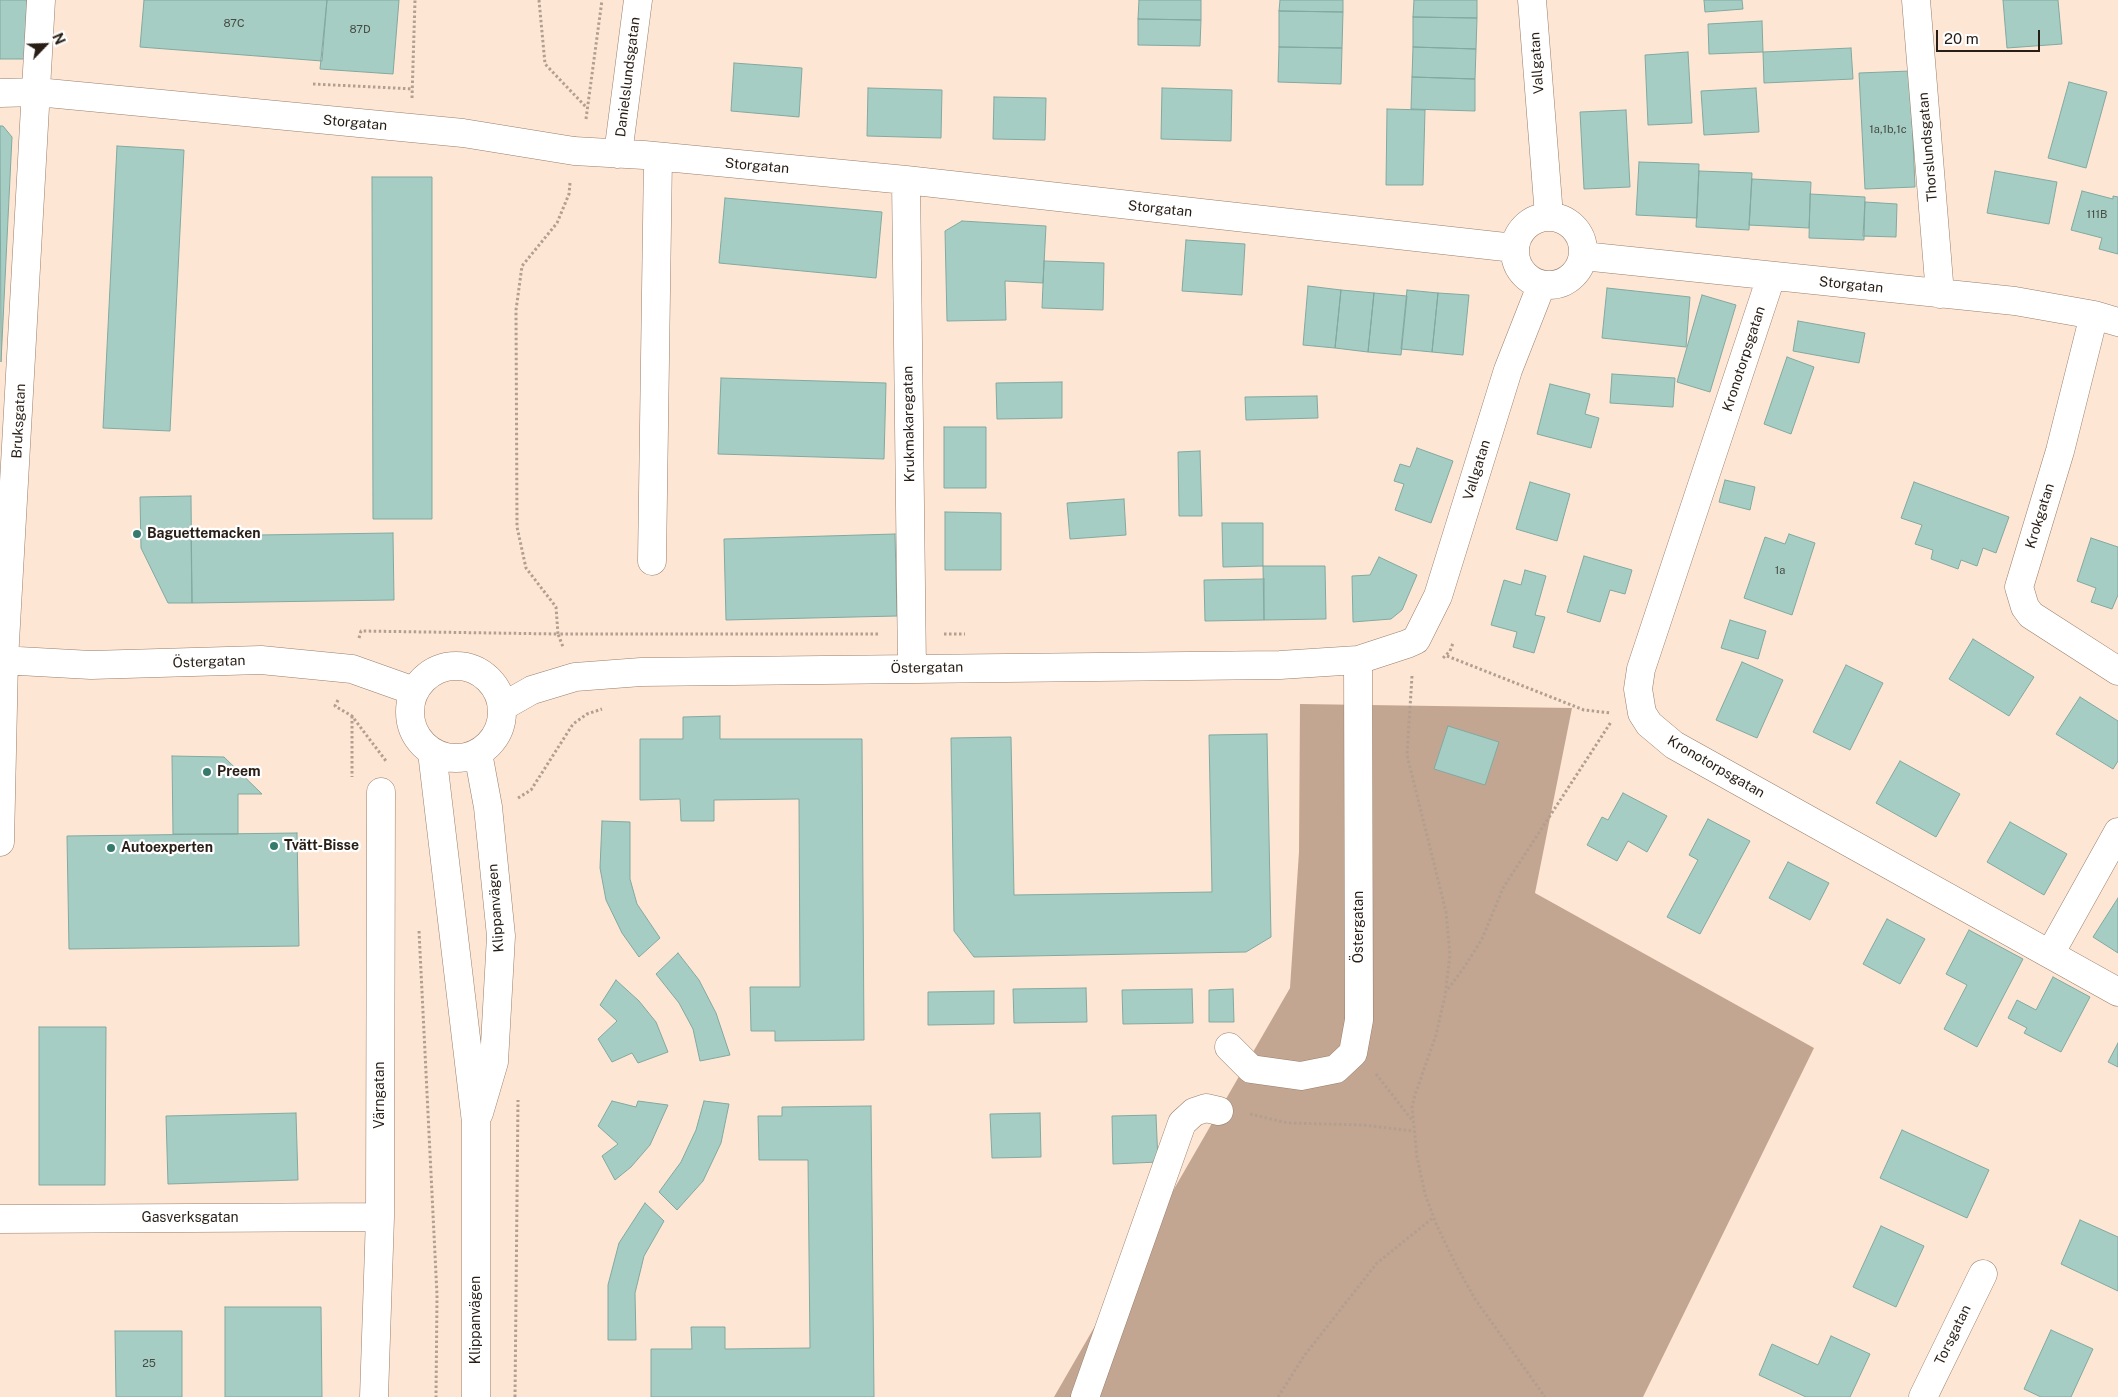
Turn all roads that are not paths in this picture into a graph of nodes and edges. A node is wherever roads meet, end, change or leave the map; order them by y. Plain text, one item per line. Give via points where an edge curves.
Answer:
1 (42, 0) edge
2 (638, 0) edge
3 (1532, 0) edge
4 (1916, 0) edge
5 (37, 92) junction
6 (0, 93) edge
7 (618, 154) junction
8 (658, 157) junction
9 (906, 180) junction
10 (1549, 216) junction
11 (1514, 248) junction
12 (1583, 256) junction
13 (1772, 277) junction
14 (1541, 286) junction
15 (1940, 294) junction
16 (2106, 319) edge
17 (652, 561) dead end
18 (1402, 645) joint
19 (2, 660) edge
20 (1358, 660) junction
21 (912, 668) junction
22 (2118, 671) edge
23 (414, 691) junction
24 (502, 706) junction
25 (432, 752) junction
26 (478, 753) junction
27 (380, 792) road end
28 (2118, 832) edge
29 (0, 842) edge
30 (2050, 954) junction
31 (2118, 992) edge
32 (1229, 1047) dead end
33 (1219, 1111) road end
34 (476, 1122) junction
35 (380, 1217) junction
36 (0, 1218) edge
37 (1983, 1274) dead end
38 (374, 1397) edge
39 (476, 1397) edge
40 (1085, 1397) edge
41 (1923, 1397) edge

1 - 5 street, Bruksgatan
2 - 7 street, Danielslundsgatan
3 - 10 street, Vallgatan
4 - 15 street, Thorslundsgatan
5 - 6 street, Storgatan
5 - 7 street, Storgatan via 463,133 574,151
5 - 19 street, Bruksgatan
7 - 8 street, Storgatan
8 - 9 street, Storgatan
8 - 17 street
9 - 11 street, Storgatan
9 - 21 street, Krukmakaregatan
10 - 11 street via 1532,221 1520,232
10 - 12 street via 1568,222 1574,229 1580,237
11 - 14 street via 1516,264 1526,278
12 - 13 street, Storgatan
12 - 14 street via 1576,274 1560,285
13 - 15 street, Storgatan
13 - 30 street, Kronotorpsgatan via 1629,710 1642,713 1648,724 1674,744
14 - 18 street, Vallgatan via 1508,370 1438,596 1416,640
15 - 16 street, Storgatan via 2015,301
16 - 22 street, Krokgatan via 2060,451 2019,587 2025,607 2031,614
18 - 20 street, Östergatan
19 - 23 street, Östergatan via 91,665 261,660 352,669
19 - 29 street, Bruksgatan
20 - 21 street, Östergatan via 1280,665
20 - 32 street, Östergatan via 1359,1020 1353,1053 1336,1069 1301,1076 1251,1068
21 - 24 street, Östergatan via 641,672 575,677 532,690
23 - 24 street via 433,671 459,666 484,675 496,689
23 - 25 street via 410,708 412,726
24 - 26 street via 502,718 495,738
25 - 26 street via 460,758
25 - 34 street, Klippanvägen
26 - 34 street, Klippanvägen via 488,807 501,936 494,1062
27 - 35 street, Värngatan
28 - 30 street
30 - 31 street, Kronotorpsgatan
33 - 40 street via 1206,1108 1194,1112 1182,1123
34 - 39 street, Klippanvägen
35 - 36 street, Gasverksgatan
35 - 38 street, Värngatan
37 - 41 street, Torsgatan

